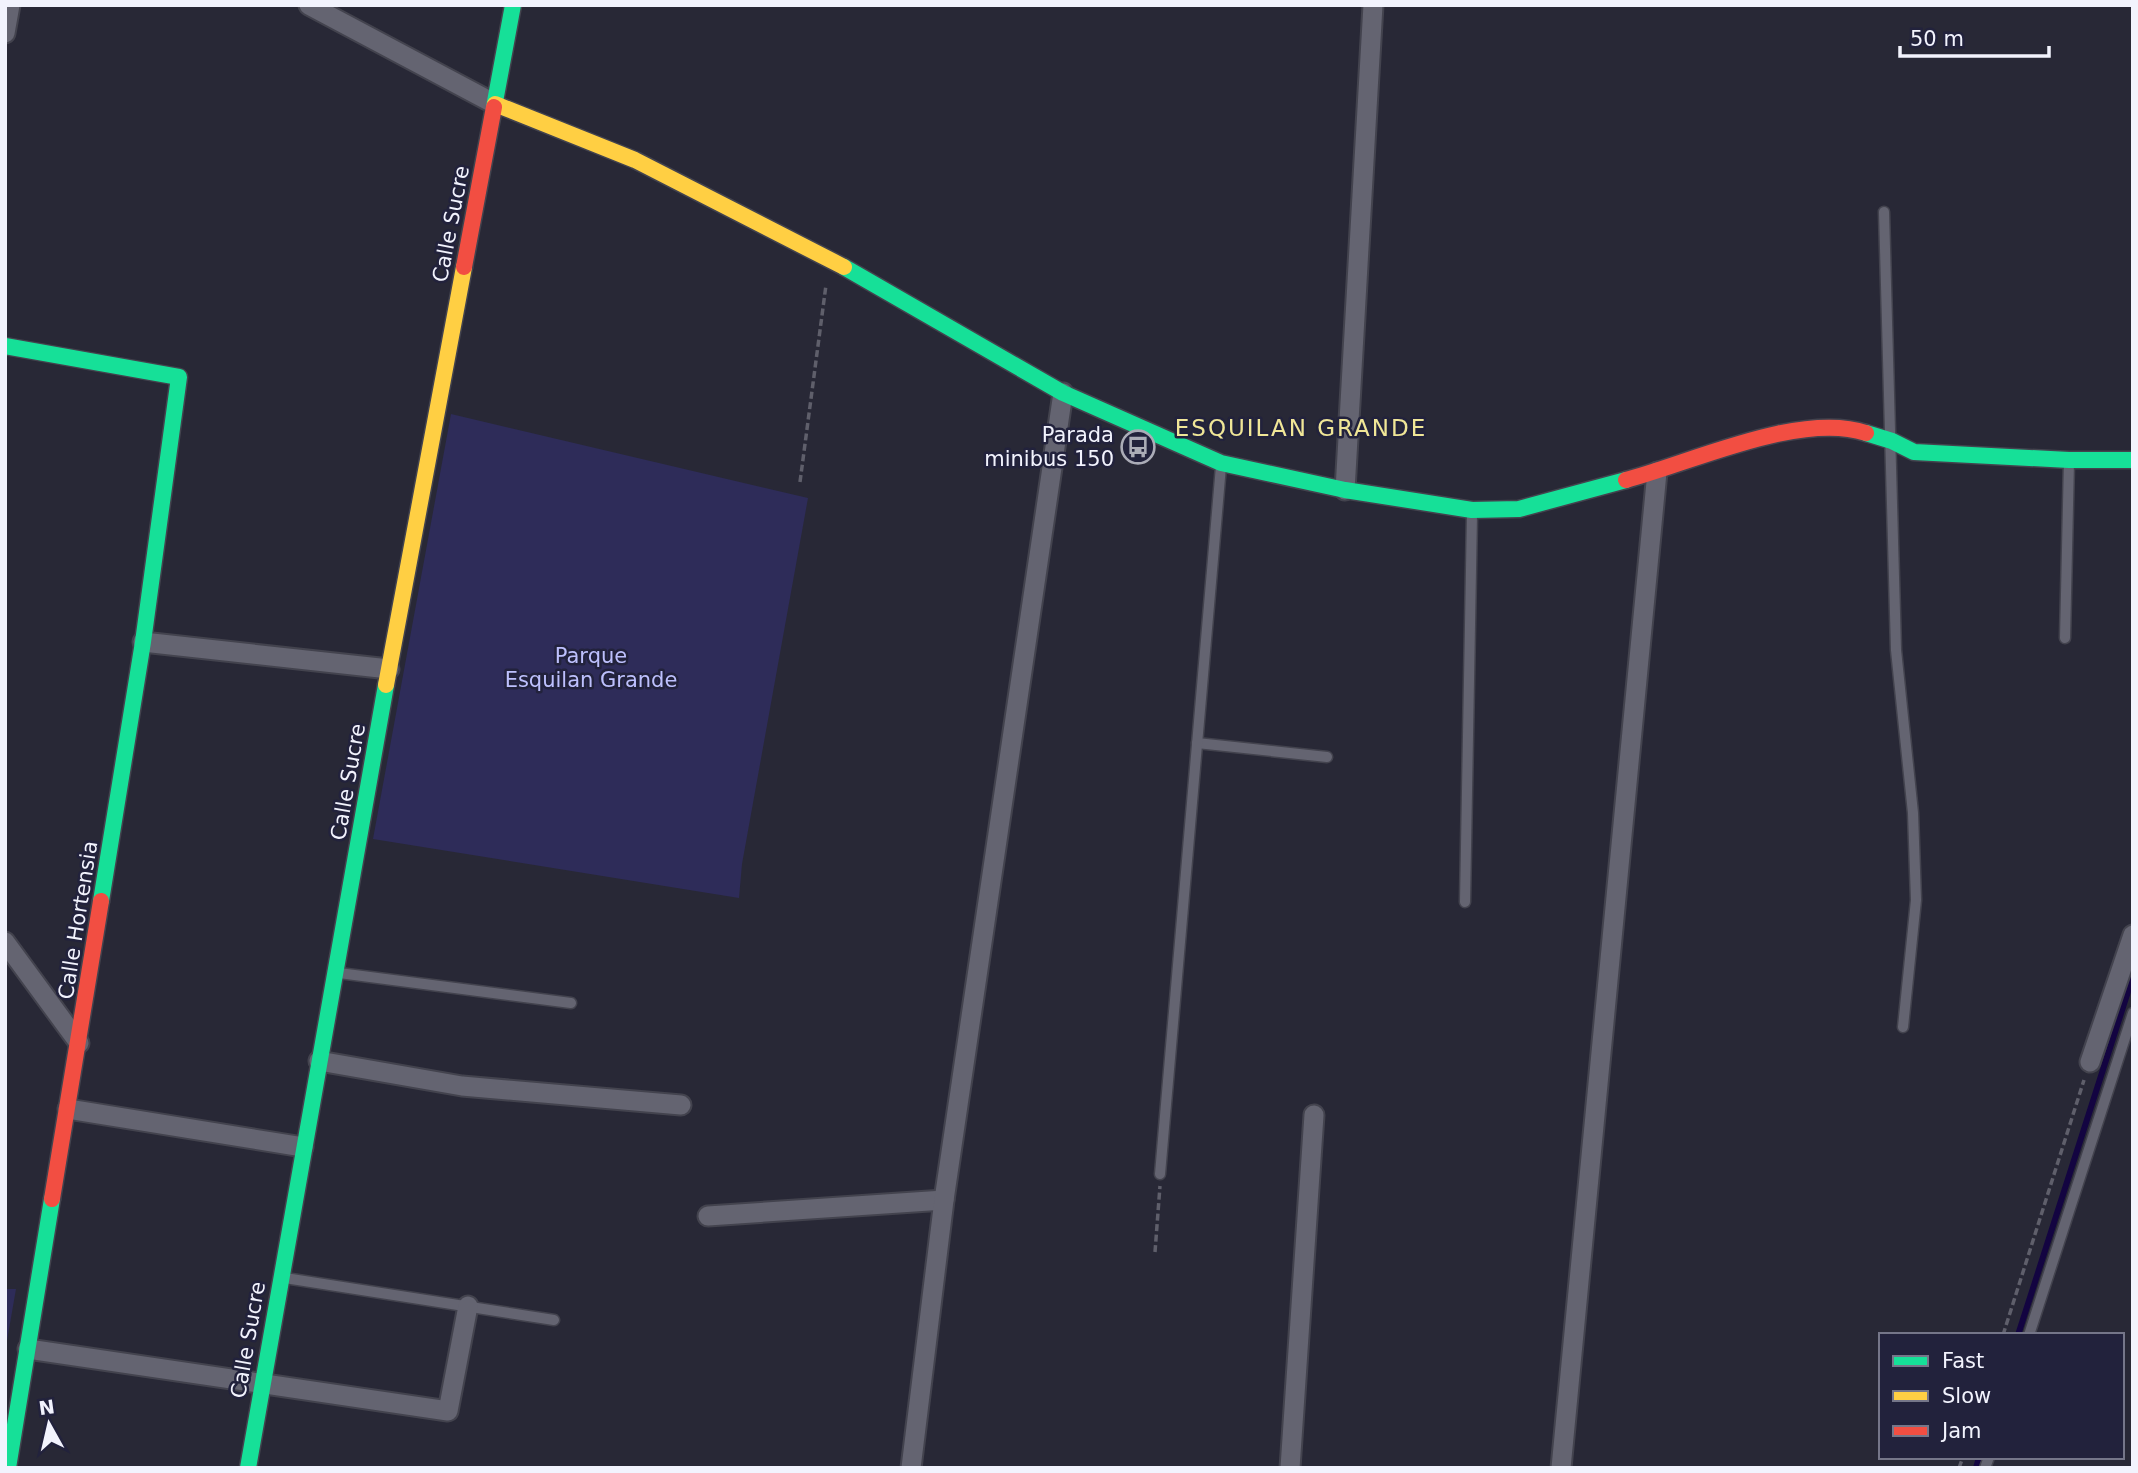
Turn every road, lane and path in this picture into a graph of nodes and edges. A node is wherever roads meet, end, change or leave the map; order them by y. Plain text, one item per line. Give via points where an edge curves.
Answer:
1 (10, 5) edge
2 (309, 5) edge
3 (513, 5) edge
4 (1373, 5) edge
5 (5, 33) edge
6 (495, 104) junction
7 (1884, 212) dead end
8 (830, 258) junction
9 (5, 346) edge
10 (1063, 393) junction
11 (1892, 441) junction
12 (2069, 460) junction
13 (2133, 460) edge
14 (1221, 463) junction
15 (1657, 472) junction
16 (800, 482) dead end
17 (1345, 490) junction
18 (1472, 510) junction
19 (2065, 638) dead end
20 (143, 642) junction
21 (389, 669) junction
22 (1197, 743) junction
23 (1327, 757) dead end
24 (1465, 902) dead end
25 (2133, 935) edge
26 (5, 942) edge
27 (335, 973) junction
28 (571, 1003) dead end
29 (2133, 1013) edge
30 (1903, 1027) dead end
31 (79, 1043) junction
32 (319, 1061) junction
33 (2090, 1062) joint
34 (681, 1105) dead end
35 (68, 1109) junction
36 (1314, 1115) dead end
37 (303, 1147) junction
38 (1160, 1174) joint
39 (944, 1200) junction
40 (708, 1216) dead end
41 (1155, 1252) dead end
42 (281, 1278) junction
43 (468, 1306) junction
44 (554, 1320) dead end
45 (2004, 1333) edge
46 (2030, 1333) edge
47 (28, 1349) junction
48 (262, 1384) junction
49 (8, 1468) edge
50 (248, 1468) edge
51 (911, 1468) edge
52 (1290, 1468) edge
53 (1561, 1468) edge

1 - 5 street
2 - 6 street
3 - 6 street, Calle Sucre
4 - 17 street
6 - 8 street via 635,160
6 - 21 street, Calle Sucre
7 - 11 lane
8 - 10 street
8 - 16 path
9 - 20 street, Calle Hortensia via 179,377
10 - 14 street
10 - 39 street
11 - 12 street via 1914,452
11 - 15 street via 1849,428 1783,431
11 - 30 lane via 1896,650 1913,813 1916,900
12 - 13 street
12 - 19 lane
14 - 17 street
14 - 22 lane
15 - 18 street via 1519,509
15 - 53 street
17 - 18 street
18 - 24 lane
20 - 21 street
20 - 31 street, Calle Hortensia
21 - 27 street, Calle Sucre
22 - 23 lane
22 - 38 lane
25 - 33 street
26 - 31 street
27 - 28 lane
27 - 32 street, Calle Sucre
29 - 46 lane
31 - 35 street, Calle Hortensia
32 - 34 street via 461,1086
32 - 37 street, Calle Sucre
33 - 45 path
35 - 37 street
35 - 47 street, Calle Hortensia
36 - 52 street
37 - 42 street, Calle Sucre
38 - 41 path
39 - 40 street
39 - 51 street
42 - 43 lane
42 - 48 street, Calle Sucre
43 - 44 lane
43 - 48 street via 448,1411
47 - 48 street
47 - 49 street, Calle Hortensia
48 - 50 street, Calle Sucre

